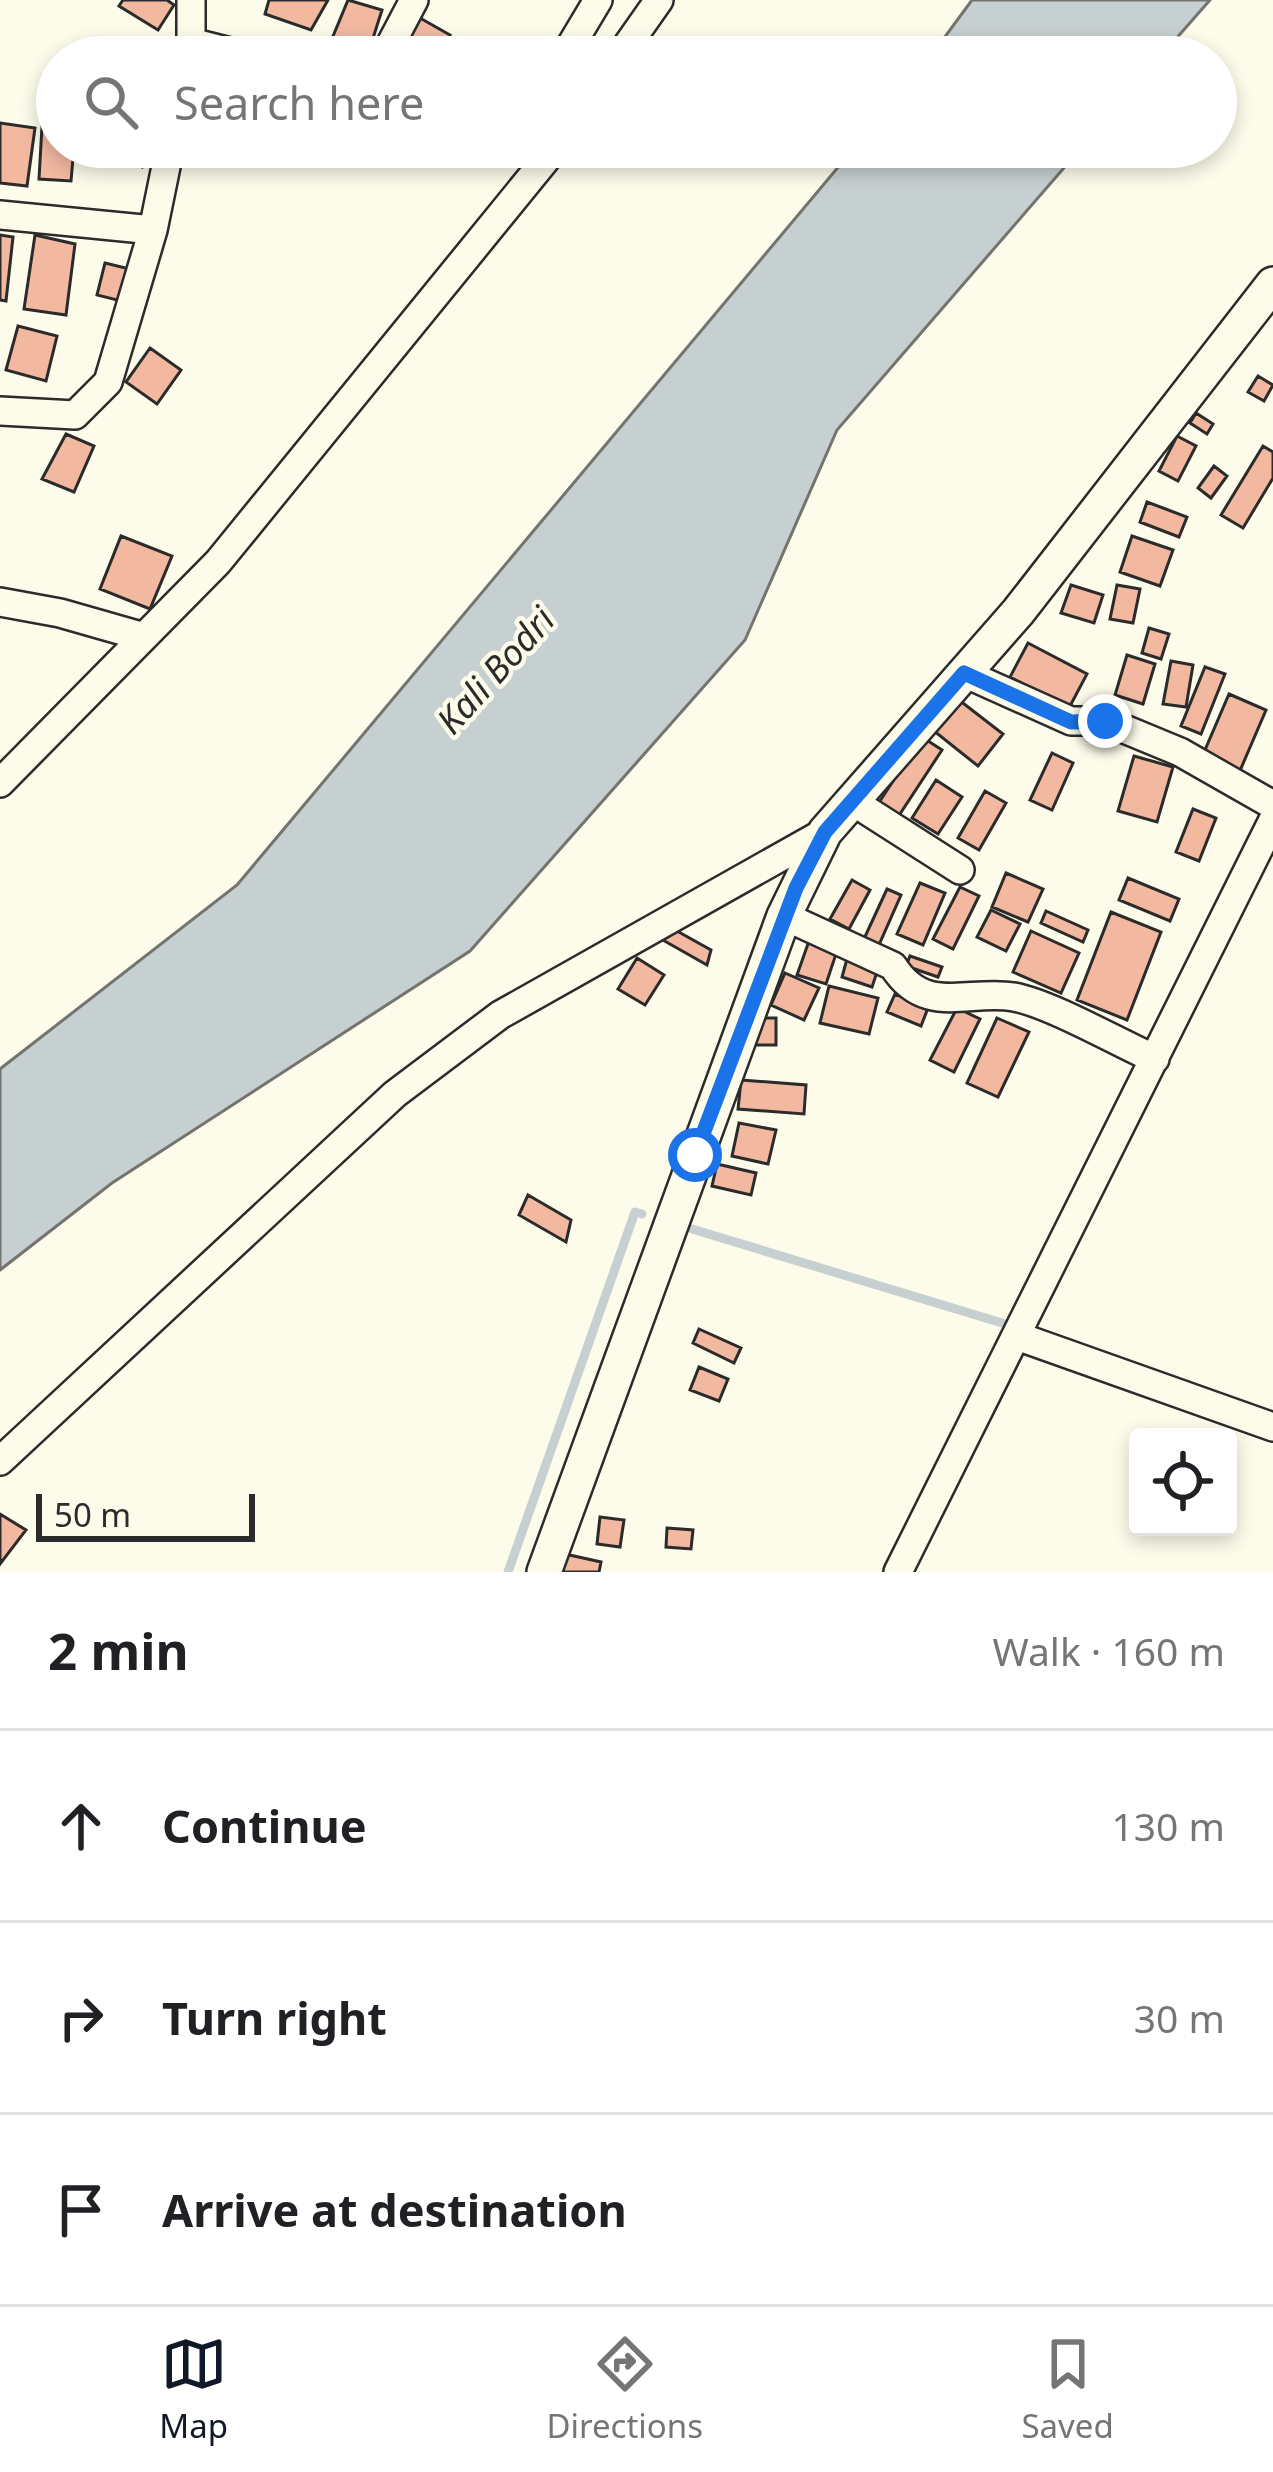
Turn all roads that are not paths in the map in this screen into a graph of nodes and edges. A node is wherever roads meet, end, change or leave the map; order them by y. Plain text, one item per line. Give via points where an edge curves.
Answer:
1 (190, 0) edge
2 (414, 0) edge
3 (598, 0) edge
4 (659, 0) edge
5 (190, 36) edge
6 (395, 36) edge
7 (577, 36) edge
8 (634, 36) edge
9 (166, 168) edge
10 (539, 168) edge
11 (0, 214) edge
12 (153, 230) junction
13 (1273, 284) edge
14 (0, 411) edge
15 (0, 602) edge
16 (144, 638) junction
17 (964, 673) junction
18 (0, 783) edge
19 (852, 801) junction
20 (1273, 805) edge
21 (1273, 820) edge
22 (825, 832) junction
23 (960, 870) dead end
24 (784, 916) junction
25 (1155, 1058) junction
26 (1017, 1336) junction
27 (1273, 1427) edge
28 (0, 1460) edge
29 (544, 1572) edge
30 (898, 1572) edge

1 - 5 street
2 - 6 street
3 - 7 street
4 - 8 street
9 - 12 street
10 - 16 street via 218,562
11 - 12 street
12 - 14 street via 108,382 75,415
13 - 17 street
15 - 16 street
16 - 18 street
17 - 19 street
17 - 20 street via 1071,722 1105,721 1180,752
19 - 22 street
19 - 23 street
21 - 25 street
22 - 24 street
22 - 28 street via 500,1015 395,1094
24 - 25 street via 893,966 903,981 945,1000 1021,998
24 - 29 street
25 - 26 street
26 - 27 street
26 - 30 street

